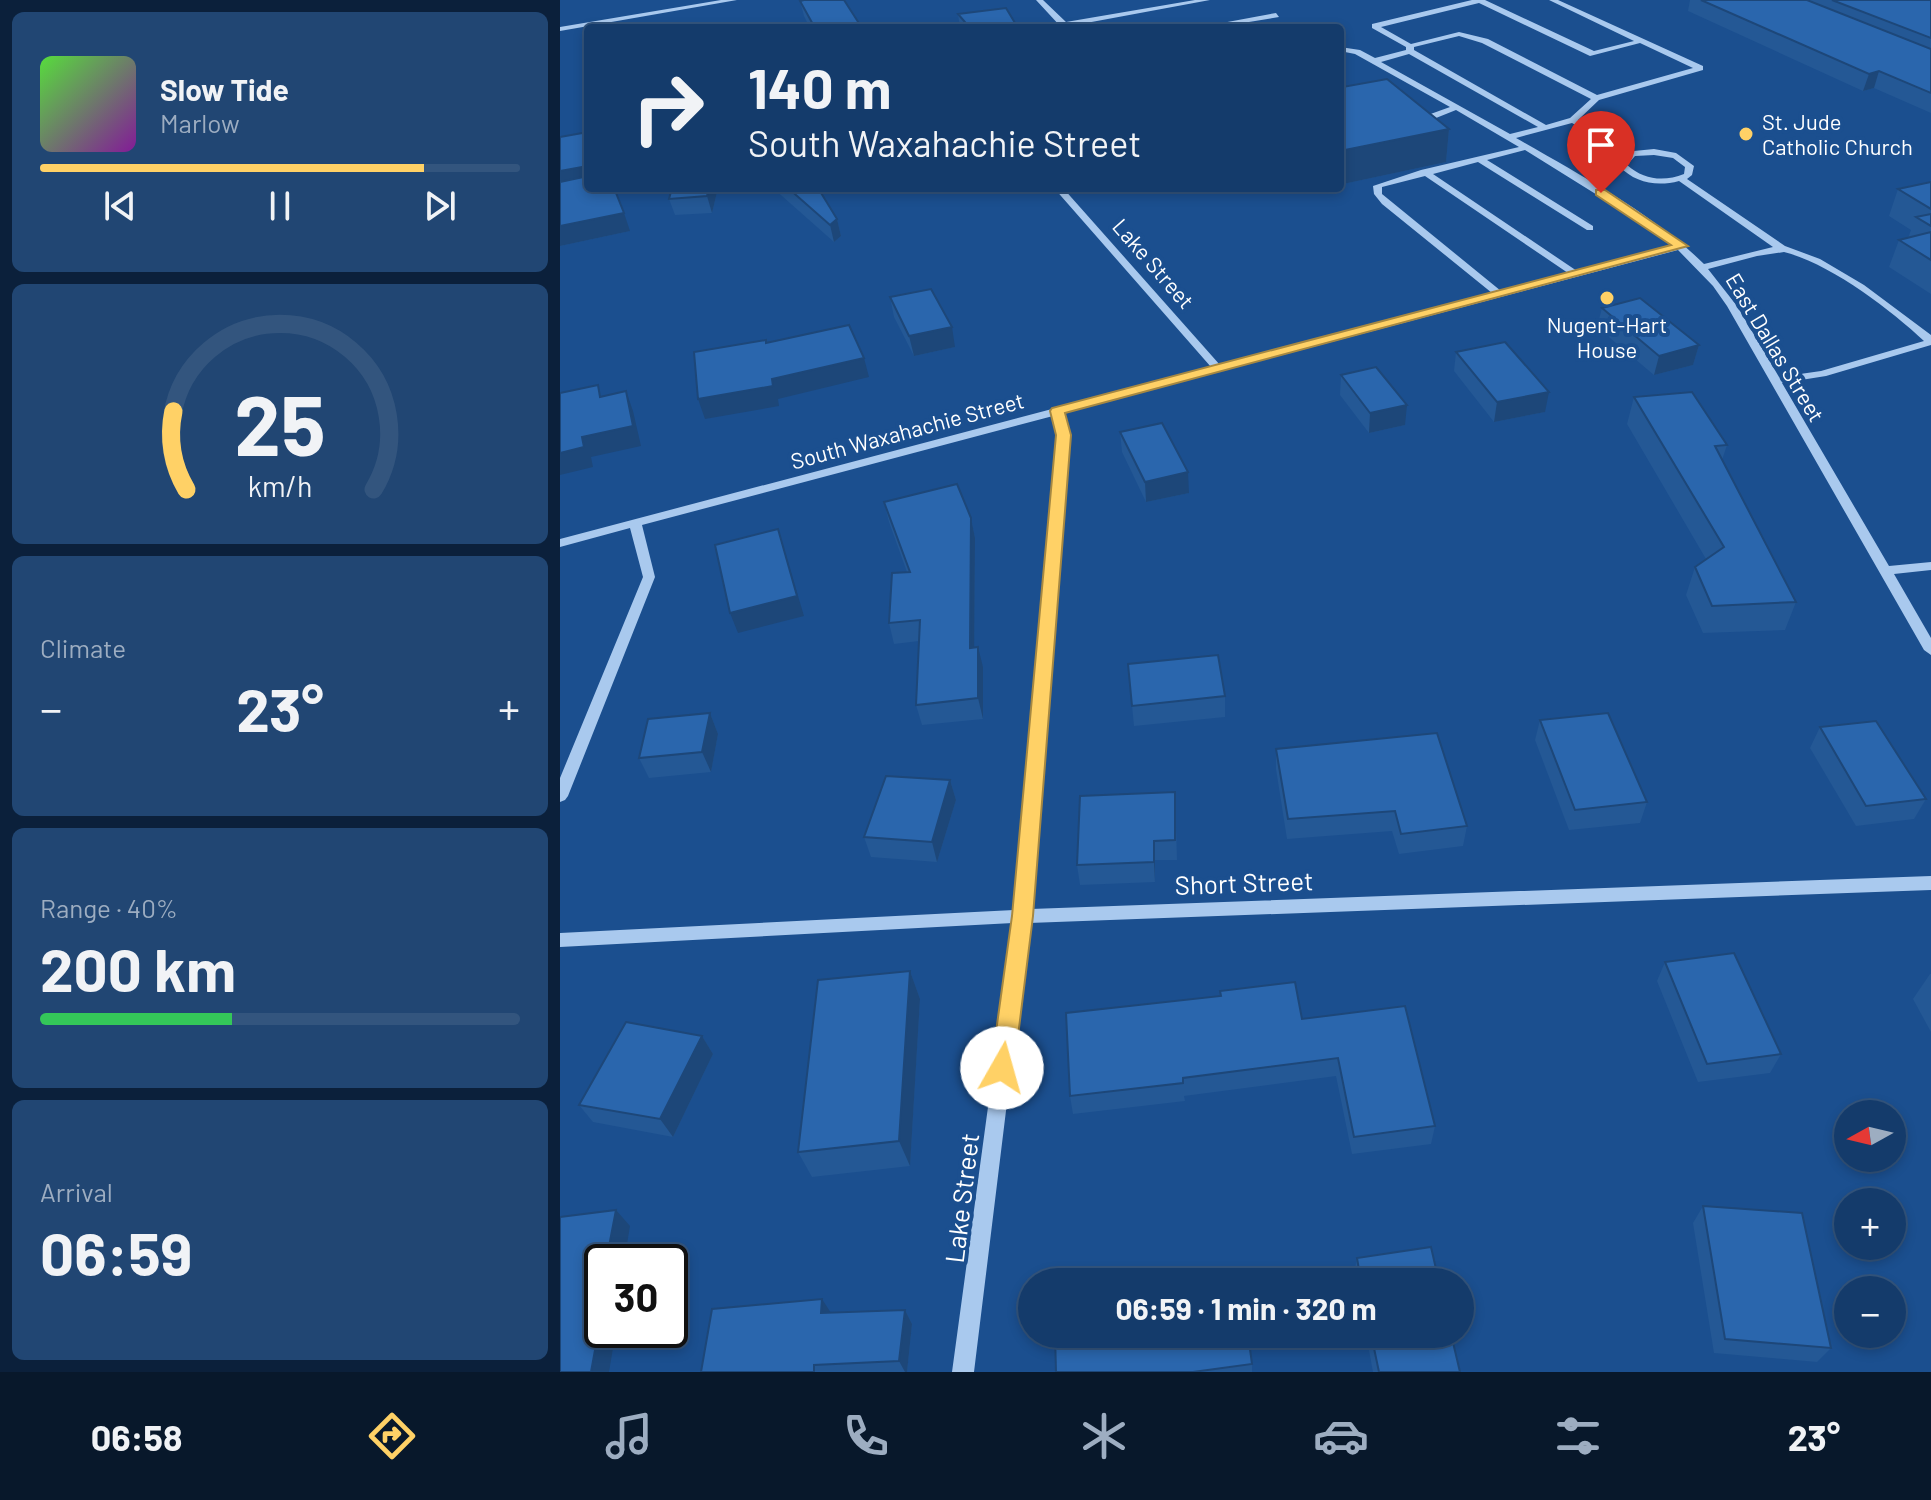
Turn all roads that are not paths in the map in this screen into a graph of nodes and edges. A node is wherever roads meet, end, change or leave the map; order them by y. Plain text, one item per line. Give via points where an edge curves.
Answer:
1 (734, 0) edge
2 (1039, 0) edge
3 (1207, 0) edge
4 (1480, 0) edge
5 (1552, 0) edge
6 (1276, 15) dead end
7 (590, 24) edge
8 (1064, 24) edge
9 (1077, 24) edge
10 (1223, 24) edge
11 (584, 25) edge
12 (560, 29) edge
13 (1641, 41) junction
14 (1410, 48) junction
15 (1344, 50) edge
16 (1374, 61) junction
17 (1596, 98) junction
18 (1457, 107) junction
19 (1573, 120) junction
20 (1424, 128) edge
21 (1546, 128) junction
22 (1510, 137) junction
23 (1527, 147) junction
24 (1633, 154) junction
25 (1456, 155) dead end
26 (1479, 159) junction
27 (1466, 162) junction
28 (1424, 172) junction
29 (1682, 179) junction
30 (1062, 192) edge
31 (1590, 228) dead end
32 (1681, 246) junction
33 (1781, 248) junction
34 (1704, 267) junction
35 (1574, 273) junction
36 (1498, 293) junction
37 (1931, 342) edge
38 (1217, 368) junction
39 (1774, 381) junction
40 (1057, 411) junction
41 (635, 523) junction
42 (560, 543) edge
43 (1931, 566) edge
44 (1885, 571) junction
45 (1931, 650) edge
46 (560, 796) edge
47 (1931, 883) edge
48 (1022, 916) junction
49 (560, 940) edge
50 (963, 1372) edge

1 - 7 street
2 - 8 street
3 - 9 street
4 - 13 street via 1593,54
4 - 14 street via 1375,26
5 - 13 street
6 - 10 street
11 - 12 street
13 - 17 street via 1700,68
14 - 16 street
14 - 17 street via 1459,34 1485,41
14 - 21 street
15 - 16 street, East Dallas Street
16 - 18 street, East Dallas Street
17 - 19 street
18 - 20 street via 1428,118
18 - 22 street, East Dallas Street
19 - 21 street
19 - 24 street
21 - 22 street
22 - 23 street, East Dallas Street
23 - 26 street
23 - 32 street, East Dallas Street
24 - 29 street via 1666,153 1685,161 1691,171
24 - 29 street via 1623,166 1633,175 1663,182
25 - 27 street
26 - 27 street
26 - 31 street
27 - 28 street
28 - 35 street
28 - 36 street via 1377,186 1378,194
29 - 33 street
30 - 38 street, Lake Street
32 - 34 street, East Dallas Street
32 - 35 street, South Waxahachie Street
33 - 34 street
33 - 37 street via 1803,253 1915,324
34 - 39 street, East Dallas Street
35 - 36 street, South Waxahachie Street
36 - 38 street, South Waxahachie Street
37 - 39 street via 1822,374
38 - 40 street, South Waxahachie Street
39 - 44 street, East Dallas Street
40 - 41 street, South Waxahachie Street
40 - 48 street, Lake Street via 1064,435
41 - 42 street, South Waxahachie Street
41 - 46 street via 649,577
43 - 44 street
44 - 45 street, East Dallas Street
47 - 48 street, Short Street
48 - 49 street, Short Street
48 - 50 street, Lake Street

